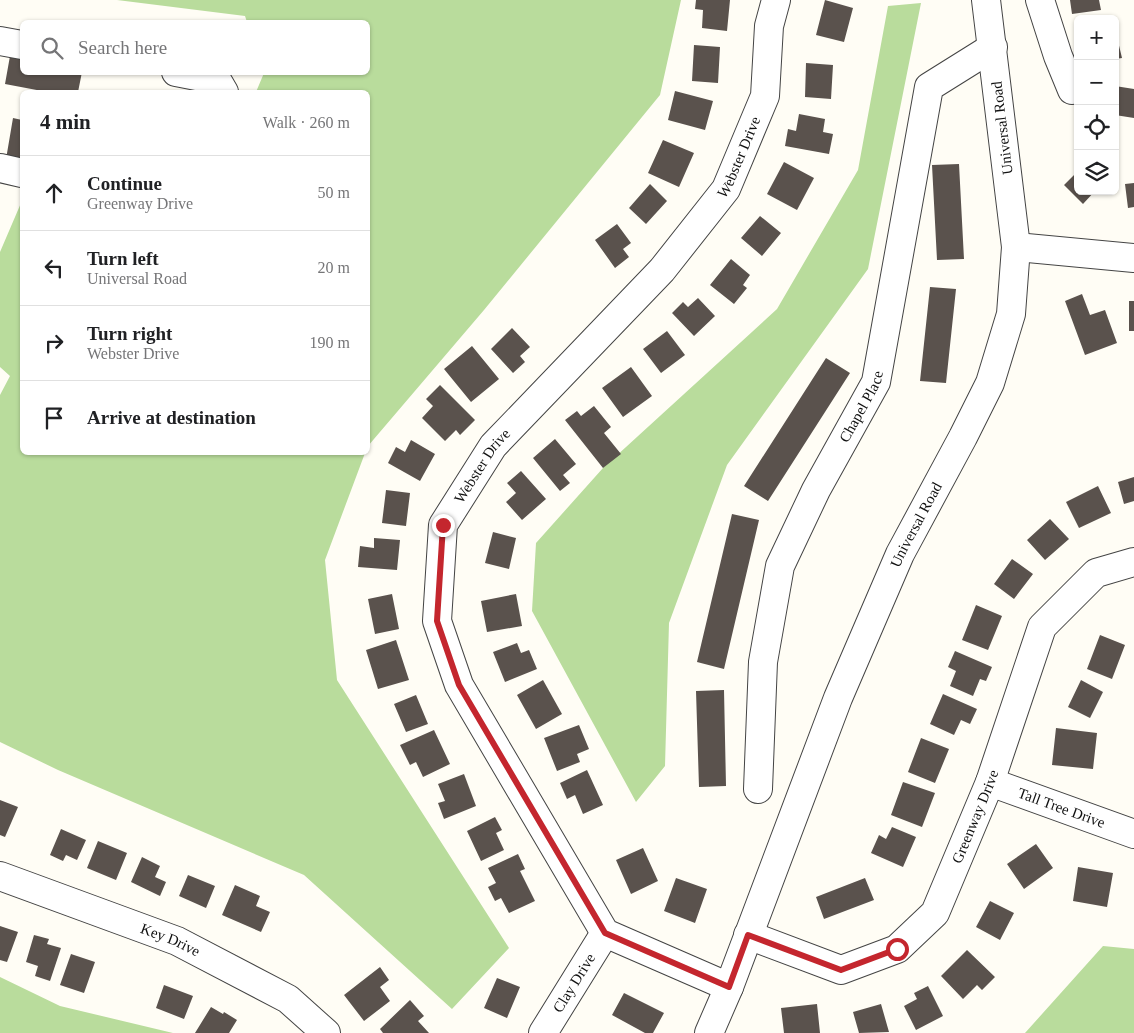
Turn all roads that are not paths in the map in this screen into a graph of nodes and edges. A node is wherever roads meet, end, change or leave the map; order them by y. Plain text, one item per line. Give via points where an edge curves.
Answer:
1 (776, 0) edge
2 (986, 0) edge
3 (1040, 0) edge
4 (0, 41) edge
5 (20, 45) edge
6 (993, 47) junction
7 (191, 75) edge
8 (223, 90) edge
9 (1072, 90) dead end
10 (0, 168) edge
11 (20, 173) edge
12 (1016, 247) junction
13 (1134, 258) edge
14 (1134, 562) edge
15 (990, 782) junction
16 (758, 789) dead end
17 (1134, 834) edge
18 (0, 876) edge
19 (605, 933) junction
20 (748, 935) junction
21 (729, 987) junction
22 (326, 1033) edge
23 (543, 1033) edge
24 (709, 1033) edge

1 - 19 street, Webster Drive via 769,26 765,96 726,189 662,270 492,446 443,525 437,621 459,685
2 - 6 street, Universal Road
3 - 9 street
4 - 5 street
6 - 12 street, Universal Road
6 - 16 street, Chapel Place via 929,87 876,382 816,490 780,566 763,662
7 - 8 street via 217,80
10 - 11 street
12 - 13 street
12 - 20 street, Universal Road via 1011,314 990,383 900,554 838,698
14 - 15 street, Greenway Drive via 1096,573 1042,627
15 - 17 street, Tall Tree Drive
15 - 20 street, Greenway Drive via 935,913 897,949 841,970
18 - 22 street, Key Drive via 177,941 288,999
19 - 21 street
19 - 23 street, Clay Drive
20 - 21 street, Universal Road
21 - 24 street, Universal Road

